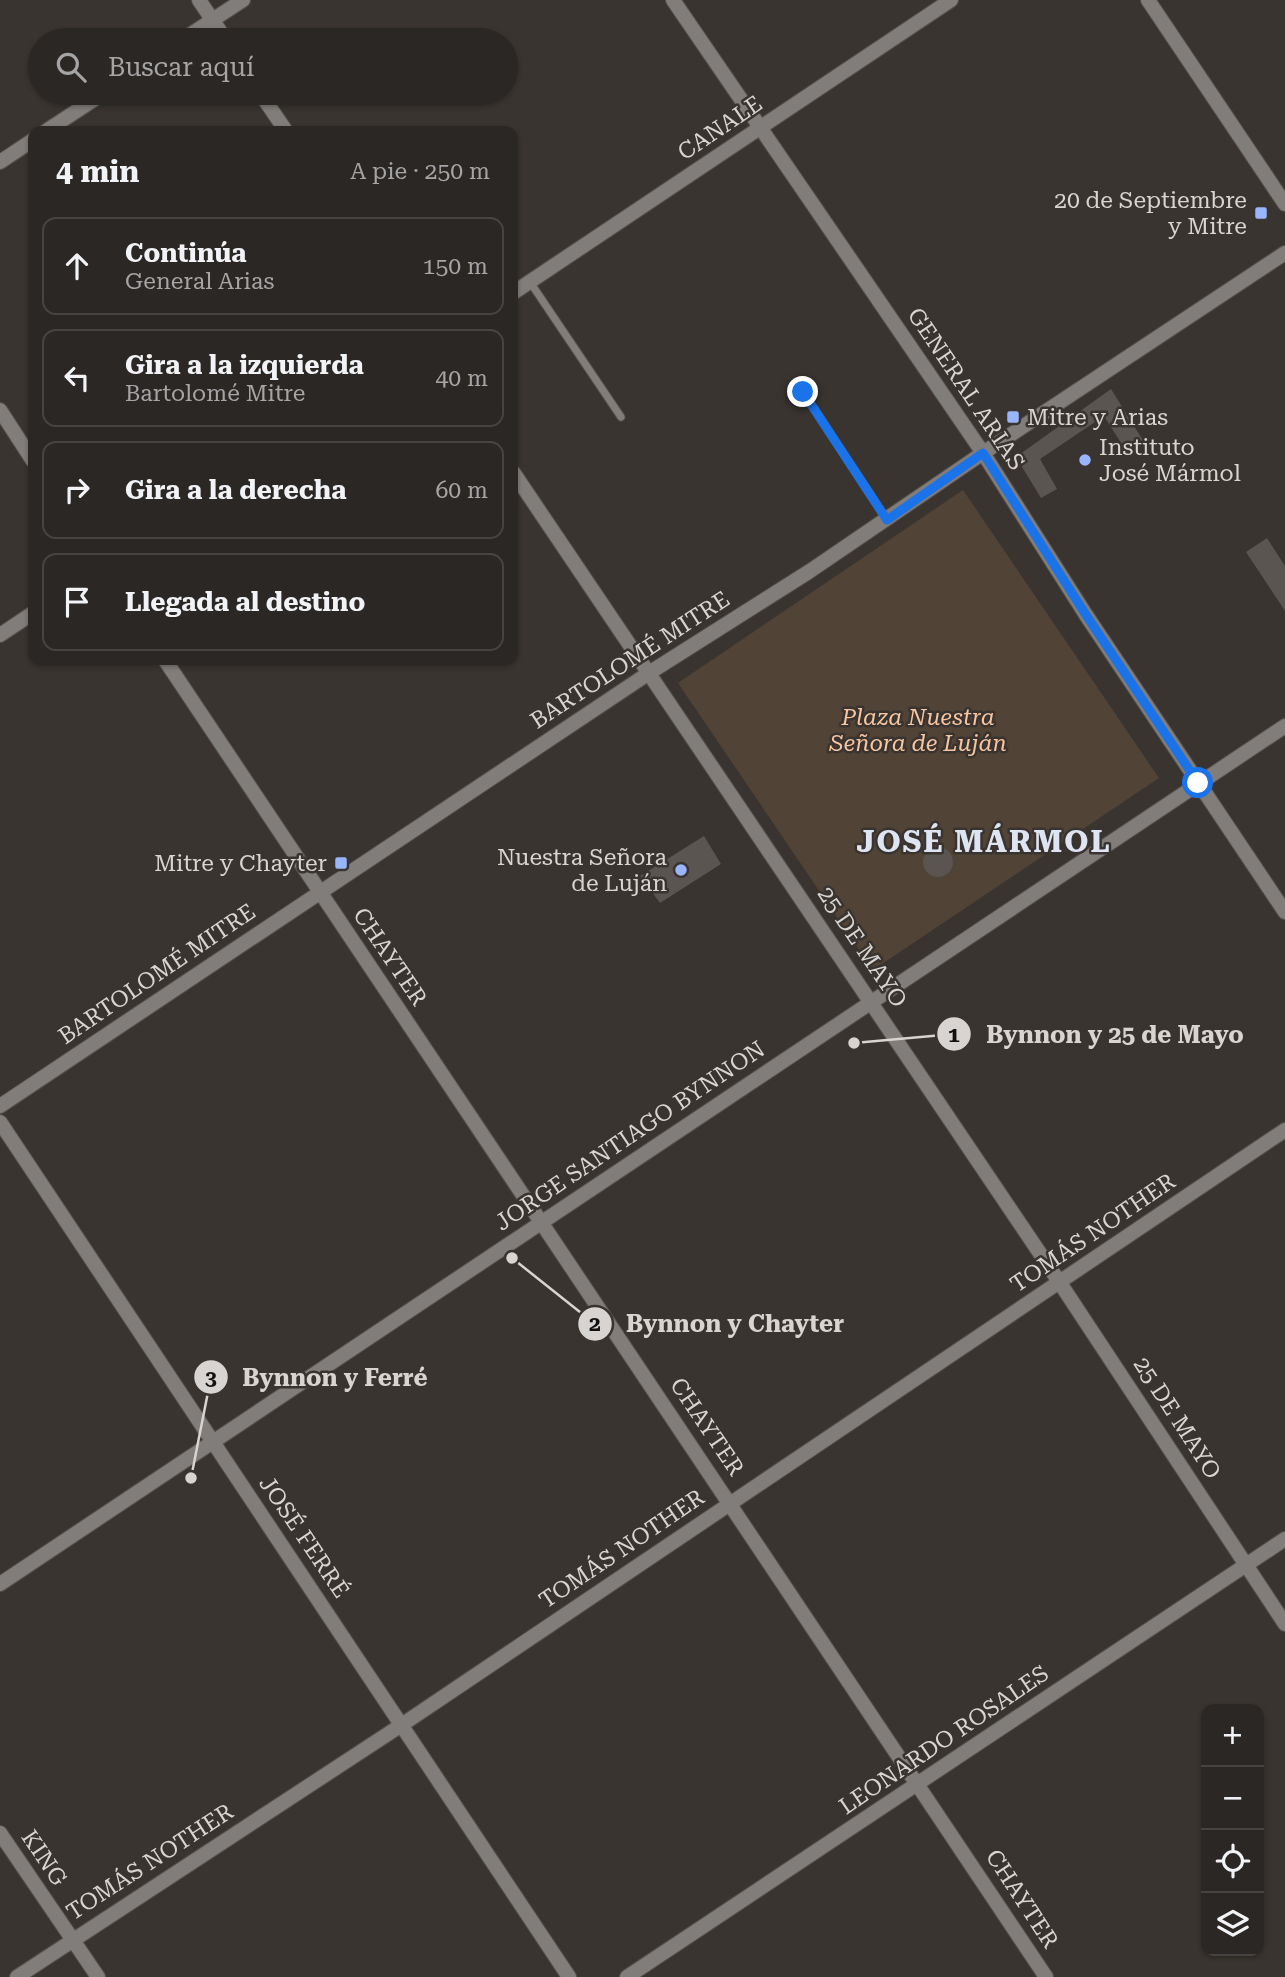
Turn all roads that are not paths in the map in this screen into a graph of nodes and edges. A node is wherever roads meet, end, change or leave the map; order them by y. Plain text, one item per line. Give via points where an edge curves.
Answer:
1 (199, 0) edge
2 (243, 0) edge
3 (673, 0) edge
4 (951, 0) edge
5 (1148, 0) edge
6 (212, 20) junction
7 (200, 28) edge
8 (218, 28) edge
9 (86, 105) edge
10 (268, 105) edge
11 (54, 126) edge
12 (283, 126) edge
13 (760, 128) junction
14 (28, 143) edge
15 (0, 162) edge
16 (1285, 204) edge
17 (1285, 253) edge
18 (530, 282) junction
19 (518, 290) edge
20 (803, 392) dead end
21 (0, 410) edge
22 (621, 416) dead end
23 (28, 453) edge
24 (983, 453) junction
25 (518, 479) edge
26 (887, 520) junction
27 (28, 616) edge
28 (0, 635) edge
29 (168, 665) edge
30 (649, 673) junction
31 (1285, 726) edge
32 (1198, 783) junction
33 (320, 893) junction
34 (1285, 912) edge
35 (872, 1002) junction
36 (0, 1106) edge
37 (0, 1122) edge
38 (1285, 1130) edge
39 (541, 1222) junction
40 (1060, 1283) junction
41 (213, 1441) junction
42 (731, 1504) junction
43 (1285, 1539) edge
44 (1246, 1565) junction
45 (0, 1584) edge
46 (1285, 1624) edge
47 (402, 1724) junction
48 (919, 1784) junction
49 (0, 1833) edge
50 (73, 1940) junction
51 (17, 1977) edge
52 (98, 1977) edge
53 (569, 1977) edge
54 (627, 1977) edge
55 (1046, 1977) edge

1 - 6 street
2 - 6 street
3 - 13 street, GENERAL ARIAS
4 - 13 street, CANALE
5 - 16 street
6 - 7 street
6 - 8 street
9 - 11 street
10 - 12 street
13 - 18 street, CANALE
13 - 24 street, GENERAL ARIAS
14 - 15 street
17 - 24 street, BARTOLOMÉ MITRE
18 - 19 street, CANALE
18 - 22 lane
20 - 26 lane
21 - 23 street
24 - 26 street, BARTOLOMÉ MITRE
24 - 32 street, GENERAL ARIAS
25 - 30 street, 25 DE MAYO
26 - 30 street, BARTOLOMÉ MITRE
27 - 28 street
29 - 33 street, CHAYTER
30 - 33 street, BARTOLOMÉ MITRE
30 - 35 street, 25 DE MAYO
31 - 32 street, JORGE SANTIAGO BYNNON
32 - 34 street, GENERAL ARIAS
32 - 35 street, JORGE SANTIAGO BYNNON
33 - 36 street, BARTOLOMÉ MITRE
33 - 39 street, CHAYTER
35 - 39 street, JORGE SANTIAGO BYNNON
35 - 40 street, 25 DE MAYO
37 - 41 street, JOSÉ FERRÉ
38 - 40 street, TOMÁS NOTHER
39 - 41 street, JORGE SANTIAGO BYNNON
39 - 42 street, CHAYTER
40 - 42 street, TOMÁS NOTHER
40 - 44 street, 25 DE MAYO
41 - 45 street, JORGE SANTIAGO BYNNON
41 - 47 street, JOSÉ FERRÉ
42 - 47 street, TOMÁS NOTHER
42 - 48 street, CHAYTER
43 - 44 street, LEONARDO ROSALES
44 - 46 street, 25 DE MAYO
44 - 48 street, LEONARDO ROSALES
47 - 50 street, TOMÁS NOTHER
47 - 53 street, JOSÉ FERRÉ
48 - 54 street, LEONARDO ROSALES
48 - 55 street, CHAYTER
49 - 50 street, KING
50 - 51 street, TOMÁS NOTHER
50 - 52 street, KING

